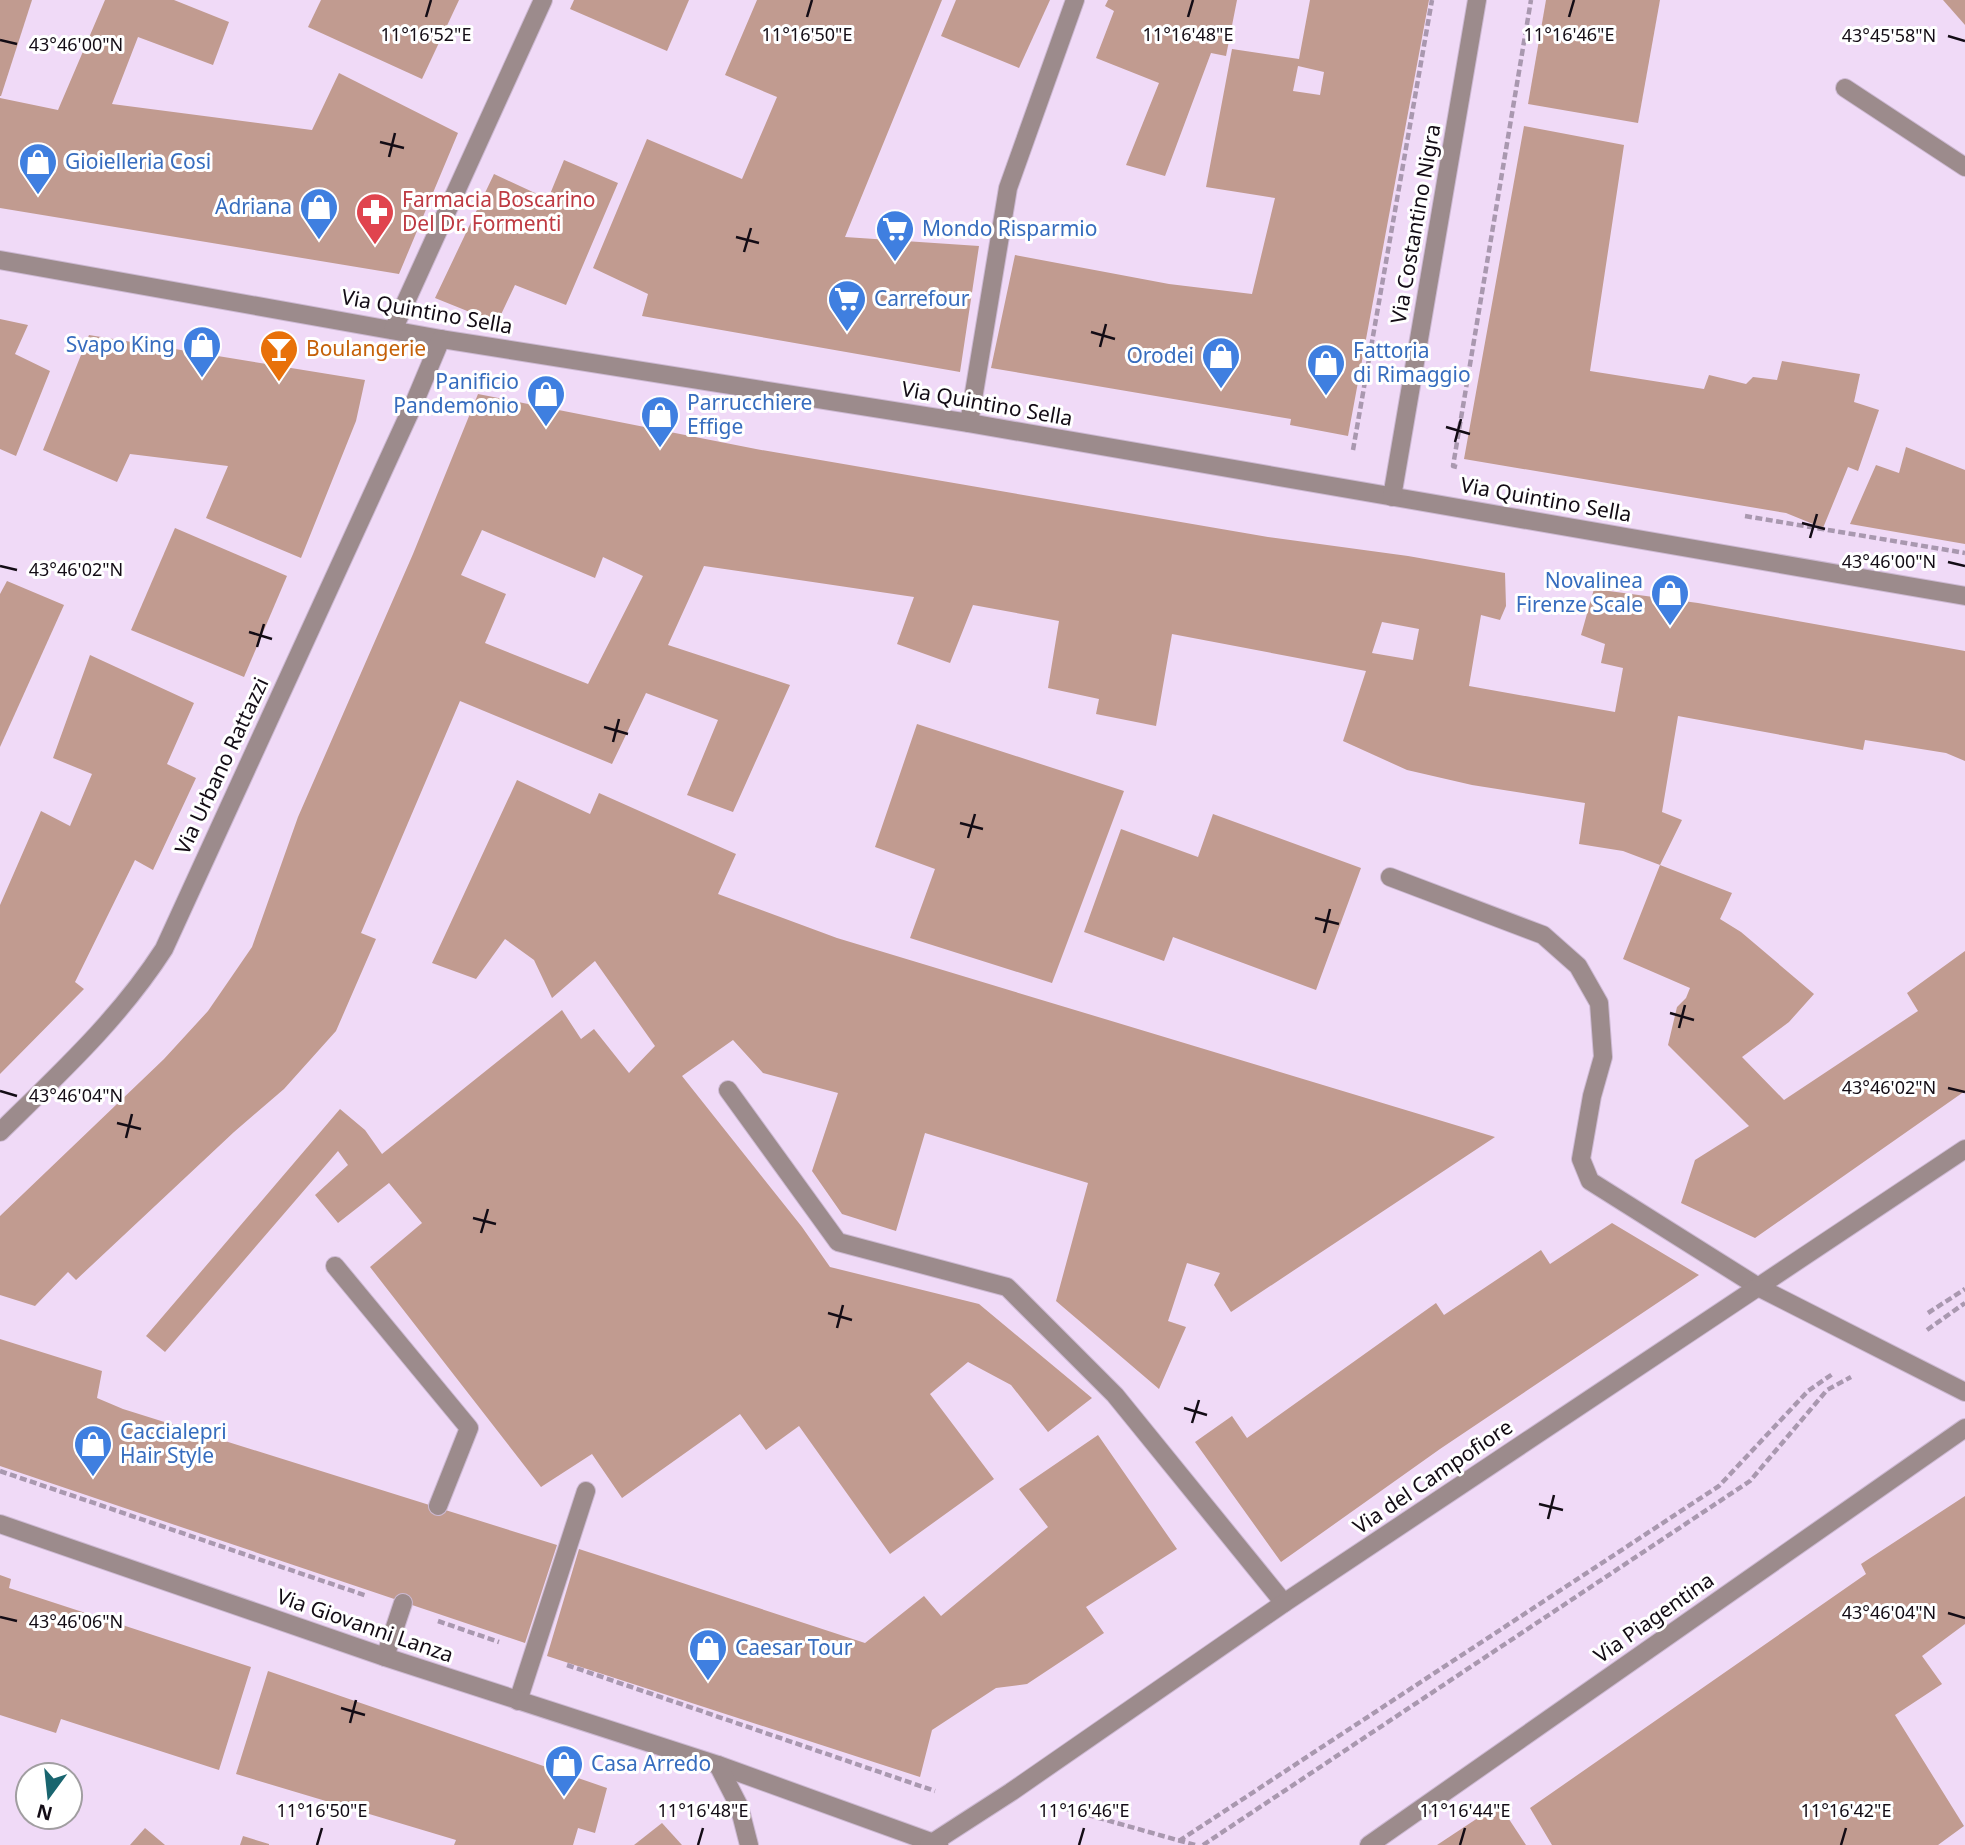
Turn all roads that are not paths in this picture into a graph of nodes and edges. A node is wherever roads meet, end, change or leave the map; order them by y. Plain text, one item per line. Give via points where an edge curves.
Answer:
1 (543, 0) edge
2 (1075, 0) edge
3 (1477, 0) edge
4 (1844, 88) dead end
5 (1965, 167) edge
6 (0, 260) edge
7 (393, 330) junction
8 (441, 339) junction
9 (969, 423) junction
10 (1392, 497) junction
11 (1965, 596) edge
12 (1390, 877) dead end
13 (728, 1090) dead end
14 (0, 1132) edge
15 (1965, 1149) edge
16 (335, 1265) dead end
17 (1760, 1288) junction
18 (1965, 1392) edge
19 (1965, 1428) edge
20 (586, 1491) dead end
21 (438, 1506) dead end
22 (0, 1524) edge
23 (1284, 1603) junction
24 (402, 1605) road end
25 (384, 1657) junction
26 (518, 1702) junction
27 (718, 1765) junction
28 (933, 1844) edge
29 (749, 1845) edge
30 (1369, 1845) edge

1 - 7 street
2 - 9 street via 1008,188
3 - 10 street, Via Costantino Nigra
4 - 5 street
6 - 7 street, Via Quintino Sella
7 - 8 street, Via Quintino Sella
8 - 9 street, Via Quintino Sella
8 - 14 street, Via Urbano Rattazzi via 164,949 141,985 90,1044
9 - 10 street, Via Quintino Sella
10 - 11 street, Via Quintino Sella
12 - 17 street via 1543,935 1578,966 1599,1003 1603,1057 1581,1159 1590,1181
13 - 23 street via 838,1242 1007,1287 1115,1395
15 - 17 street, Via del Campofiore
16 - 21 street via 468,1428
17 - 18 street
17 - 23 street, Via del Campofiore
19 - 30 street, Via Piagentina
20 - 26 street
22 - 25 street, Via Giovanni Lanza
23 - 28 street, Via del Campofiore
24 - 25 street
25 - 26 street, Via Giovanni Lanza
26 - 27 street, Via Giovanni Lanza
27 - 28 street, Via Giovanni Lanza
27 - 29 street via 739,1806

